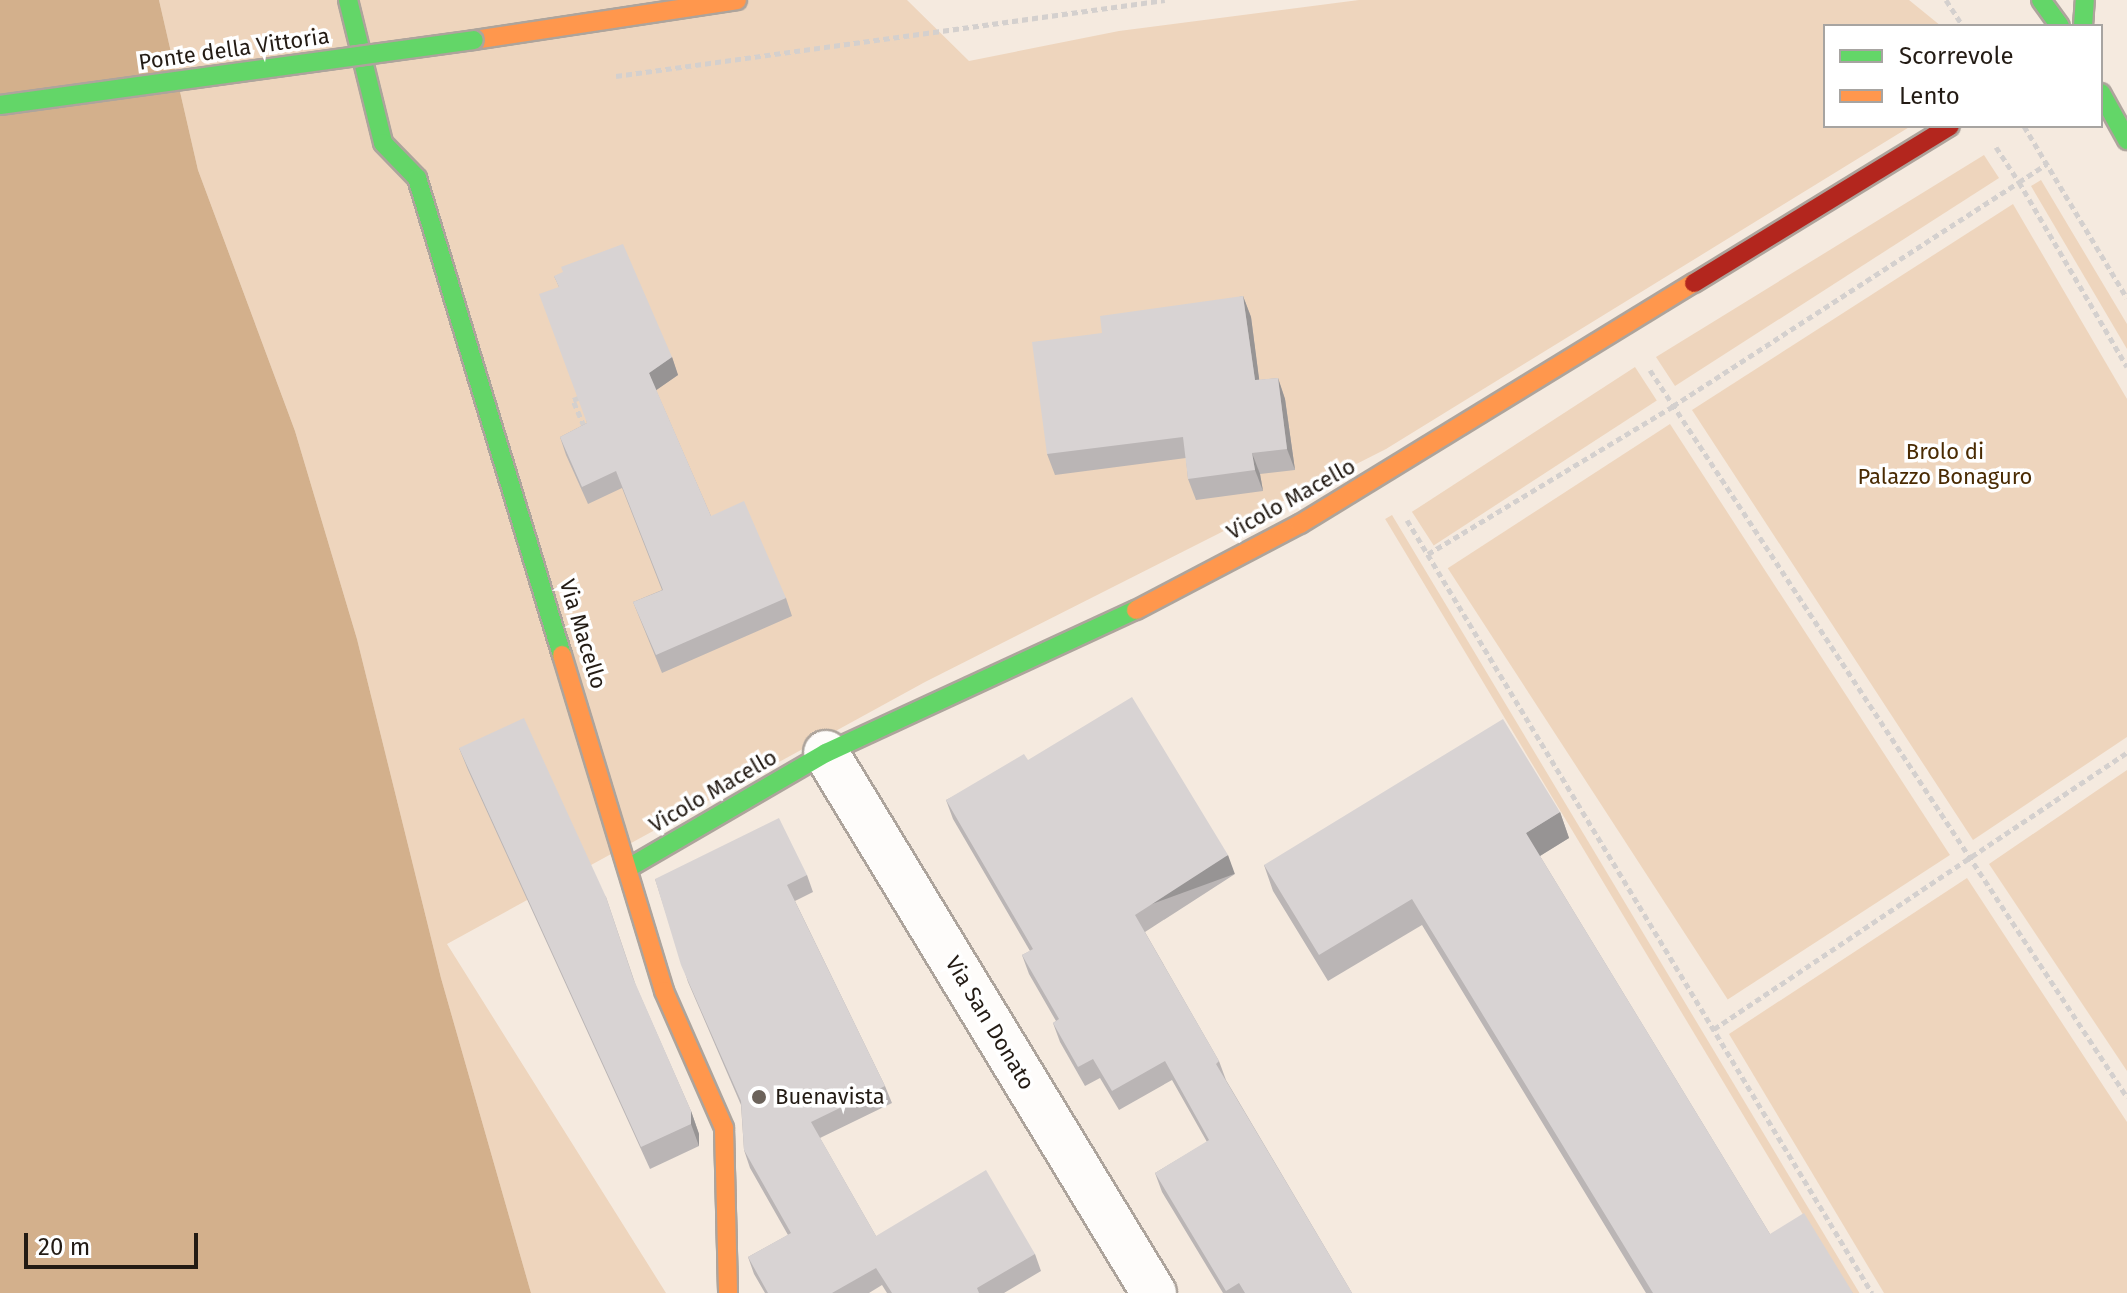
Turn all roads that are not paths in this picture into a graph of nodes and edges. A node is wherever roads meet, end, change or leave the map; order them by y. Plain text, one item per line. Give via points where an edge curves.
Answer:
1 (348, 0) edge
2 (737, 0) edge
3 (2041, 0) edge
4 (2085, 0) edge
5 (2059, 24) edge
6 (2083, 24) edge
7 (2103, 97) edge
8 (0, 105) edge
9 (1947, 128) edge
10 (2127, 140) edge
11 (826, 753) junction
12 (630, 867) junction
13 (728, 1293) edge
14 (1154, 1293) edge

1 - 12 street, Via Macello via 383,143 417,178
2 - 8 street, Ponte della Vittoria, bridge
3 - 5 street
4 - 6 street
7 - 10 street
9 - 11 street, Vicolo Macello via 1300,524 1098,630
11 - 12 street, Vicolo Macello
11 - 14 street, Via San Donato
12 - 13 street, Via Macello via 664,991 724,1128

